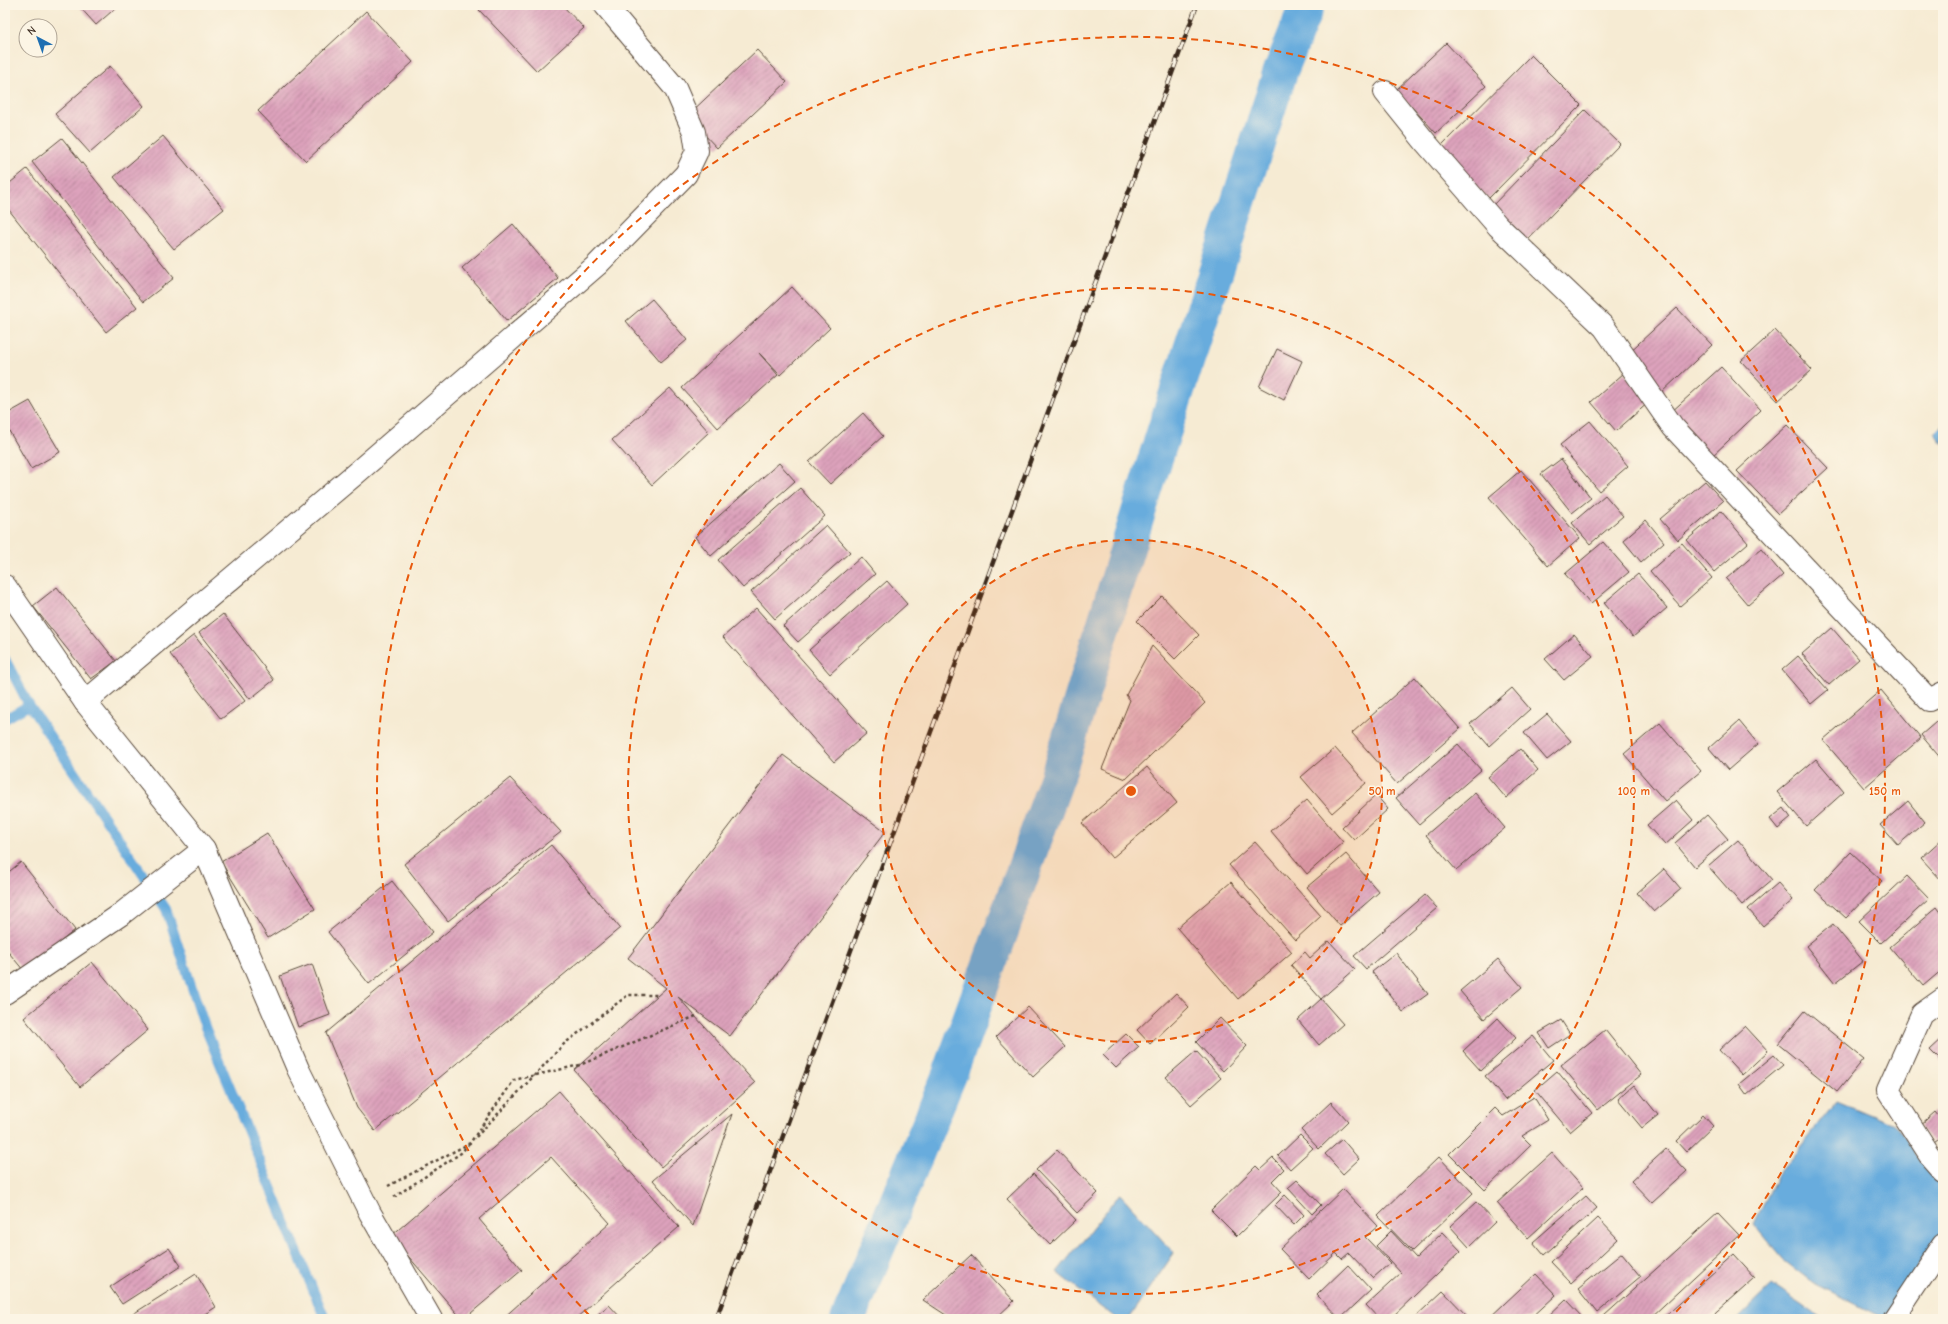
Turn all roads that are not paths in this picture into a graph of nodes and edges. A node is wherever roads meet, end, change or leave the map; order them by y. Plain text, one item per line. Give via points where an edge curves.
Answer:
1 (613, 8) edge
2 (1384, 92) dead end
3 (5, 586) edge
4 (1943, 693) edge
5 (85, 702) junction
6 (204, 849) junction
7 (5, 993) edge
8 (1943, 999) edge
9 (1943, 1170) edge
10 (1943, 1244) edge
11 (431, 1319) edge
12 (1893, 1319) edge

1 - 5 street via 675,88 694,132 697,152 686,174 597,265
2 - 4 street via 1498,226 1604,327 1673,427 1929,700
3 - 5 street
5 - 6 street
6 - 7 street via 120,915
6 - 11 street via 298,1069 366,1206
8 - 9 street via 1922,1014 1888,1090 1929,1154
10 - 12 street

